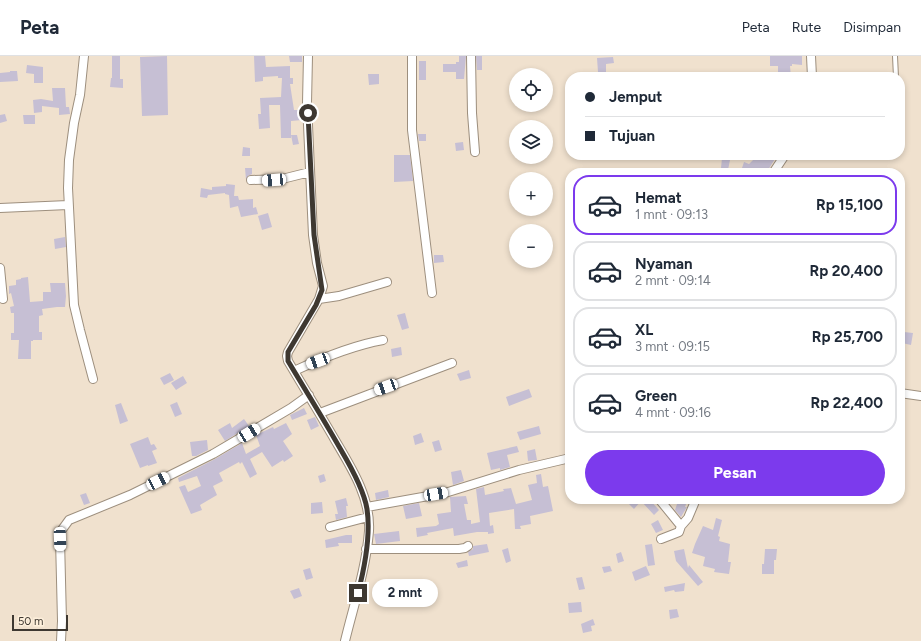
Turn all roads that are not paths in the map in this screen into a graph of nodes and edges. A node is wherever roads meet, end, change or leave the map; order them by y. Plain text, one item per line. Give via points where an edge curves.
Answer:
1 (84, 56) edge
2 (308, 56) edge
3 (412, 56) edge
4 (471, 56) edge
5 (812, 56) edge
6 (895, 56) edge
7 (812, 72) edge
8 (896, 72) edge
9 (475, 152) dead end
10 (310, 172) junction
11 (251, 180) dead end
12 (68, 205) junction
13 (0, 208) edge
14 (0, 268) edge
15 (387, 282) dead end
16 (432, 293) dead end
17 (3, 299) dead end
18 (319, 299) junction
19 (383, 340) dead end
20 (452, 363) dead end
21 (294, 371) junction
22 (93, 379) dead end
23 (905, 394) edge
24 (309, 395) junction
25 (921, 396) edge
26 (320, 413) junction
27 (565, 459) edge
28 (663, 504) edge
29 (694, 504) edge
30 (367, 506) junction
31 (368, 517) junction
32 (681, 526) junction
33 (330, 527) dead end
34 (661, 539) dead end
35 (468, 546) dead end
36 (366, 549) junction
37 (62, 641) edge
38 (345, 641) edge

1 - 12 street via 69,160
2 - 10 street
3 - 16 street via 412,130
4 - 9 street
5 - 7 street
6 - 8 lane
10 - 11 street via 282,179
10 - 18 street via 314,245 322,290
12 - 13 street
12 - 22 street via 74,305
14 - 17 street
15 - 18 street
18 - 21 street via 288,352 288,361
19 - 21 street
20 - 26 street
21 - 24 street
23 - 25 street
24 - 26 street
24 - 37 street via 213,454 69,520 61,531 60,539
26 - 30 street via 354,473
27 - 30 street via 444,493
28 - 32 street
29 - 32 street
30 - 31 street
31 - 33 street
31 - 36 street
32 - 34 street via 677,533
35 - 36 street via 459,549
36 - 38 street

